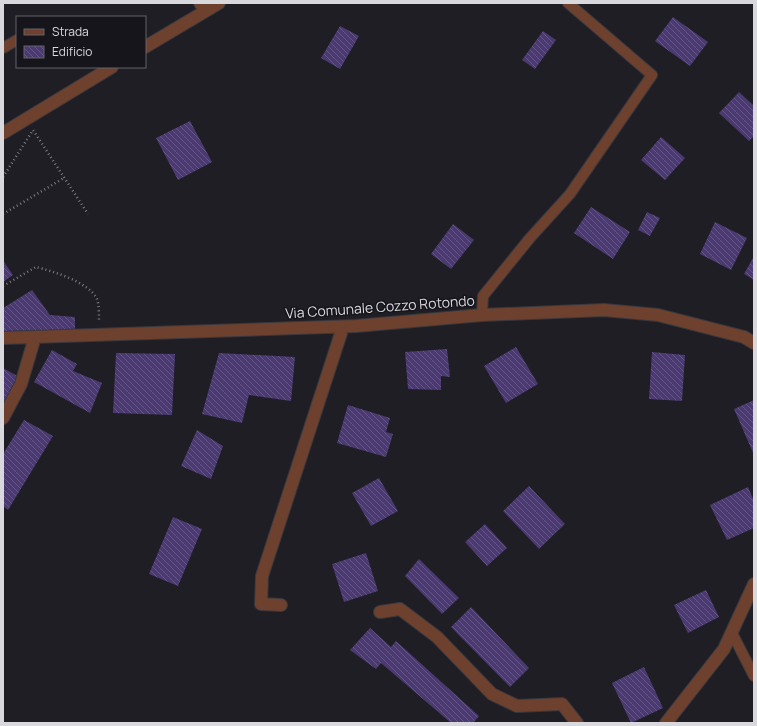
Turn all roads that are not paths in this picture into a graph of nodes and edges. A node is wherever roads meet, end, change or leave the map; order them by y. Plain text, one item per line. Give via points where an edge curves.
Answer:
1 (219, 3) edge
2 (568, 3) edge
3 (203, 7) edge
4 (16, 41) edge
5 (146, 46) edge
6 (3, 48) edge
7 (110, 68) edge
8 (3, 133) edge
9 (482, 315) junction
10 (343, 327) junction
11 (35, 337) junction
12 (3, 338) edge
13 (754, 343) edge
14 (3, 418) edge
15 (754, 584) edge
16 (281, 605) dead end
17 (380, 612) dead end
18 (732, 633) junction
19 (754, 676) edge
20 (578, 723) edge
21 (666, 723) edge

1 - 3 street
2 - 9 lane via 652,76 570,194 483,296
3 - 5 street
4 - 6 lane
7 - 8 street
9 - 10 street, Via Comunale Cozzo Rotondo
9 - 13 street, Via Comunale Cozzo Rotondo via 604,310 658,314 744,337
10 - 11 street, Via Comunale Cozzo Rotondo
10 - 16 street via 262,576 261,604
11 - 12 street, Via Comunale Cozzo Rotondo
11 - 14 street via 21,384
15 - 18 street
17 - 20 street via 400,609 437,637 492,694 517,706 562,704
18 - 19 lane
18 - 21 street via 724,649

